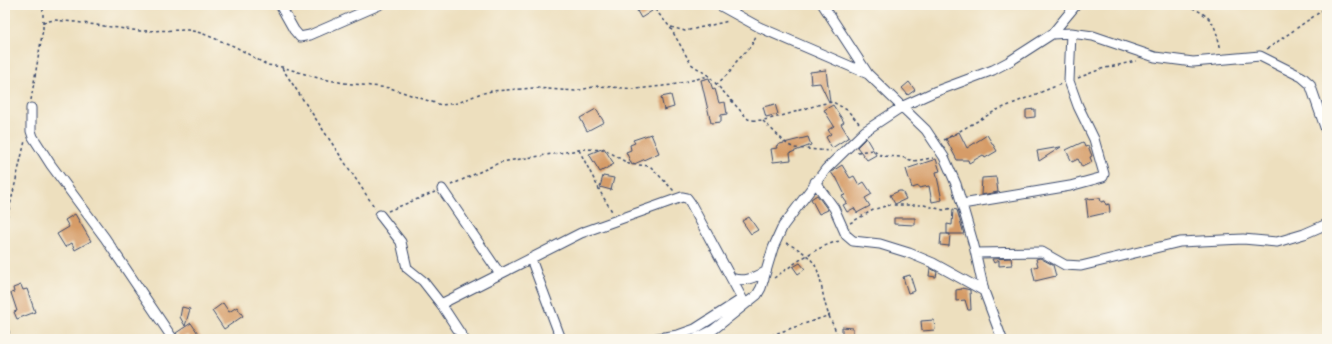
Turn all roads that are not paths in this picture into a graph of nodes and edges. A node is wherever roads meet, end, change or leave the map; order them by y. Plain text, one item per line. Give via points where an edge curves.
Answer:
1 (280, 5) edge
2 (379, 5) edge
3 (719, 5) edge
4 (823, 5) edge
5 (1076, 5) edge
6 (1071, 33) junction
7 (1052, 34) junction
8 (868, 74) junction
9 (903, 106) junction
10 (31, 108) road end
11 (1327, 134) edge
12 (815, 182) junction
13 (442, 189) road end
14 (962, 204) junction
15 (380, 215) road end
16 (1327, 224) edge
17 (976, 253) junction
18 (531, 259) junction
19 (765, 272) junction
20 (500, 274) junction
21 (730, 278) junction
22 (984, 291) junction
23 (743, 302) junction
24 (441, 304) junction
25 (173, 339) edge
26 (464, 339) edge
27 (561, 339) edge
28 (652, 339) edge
29 (695, 339) edge
30 (1002, 339) edge

1 - 2 street via 300,37
3 - 8 street via 759,27
4 - 8 street
5 - 7 street
6 - 7 street
6 - 11 street via 1093,36 1155,57 1193,62 1260,56 1302,76 1310,84
6 - 14 street via 1069,81 1094,139 1104,174 1102,177 1070,186
7 - 9 street via 993,70
8 - 9 street
9 - 12 street via 865,131
9 - 14 street via 937,144 956,184
10 - 25 street via 33,137
12 - 19 street via 783,226
12 - 22 street via 834,208 846,235 854,241 880,244 909,253
13 - 20 street
14 - 17 street
15 - 24 street via 401,242 407,268 423,281
16 - 17 street via 1277,242 1243,239 1180,242 1081,266 1065,265 1042,252
17 - 22 street
18 - 20 street
18 - 21 street via 581,233 682,197 690,202
18 - 27 street
19 - 21 street via 748,280
19 - 23 street via 757,295
20 - 24 street
21 - 23 street
22 - 30 street
23 - 28 street via 695,329
23 - 29 street via 713,330
24 - 26 street

